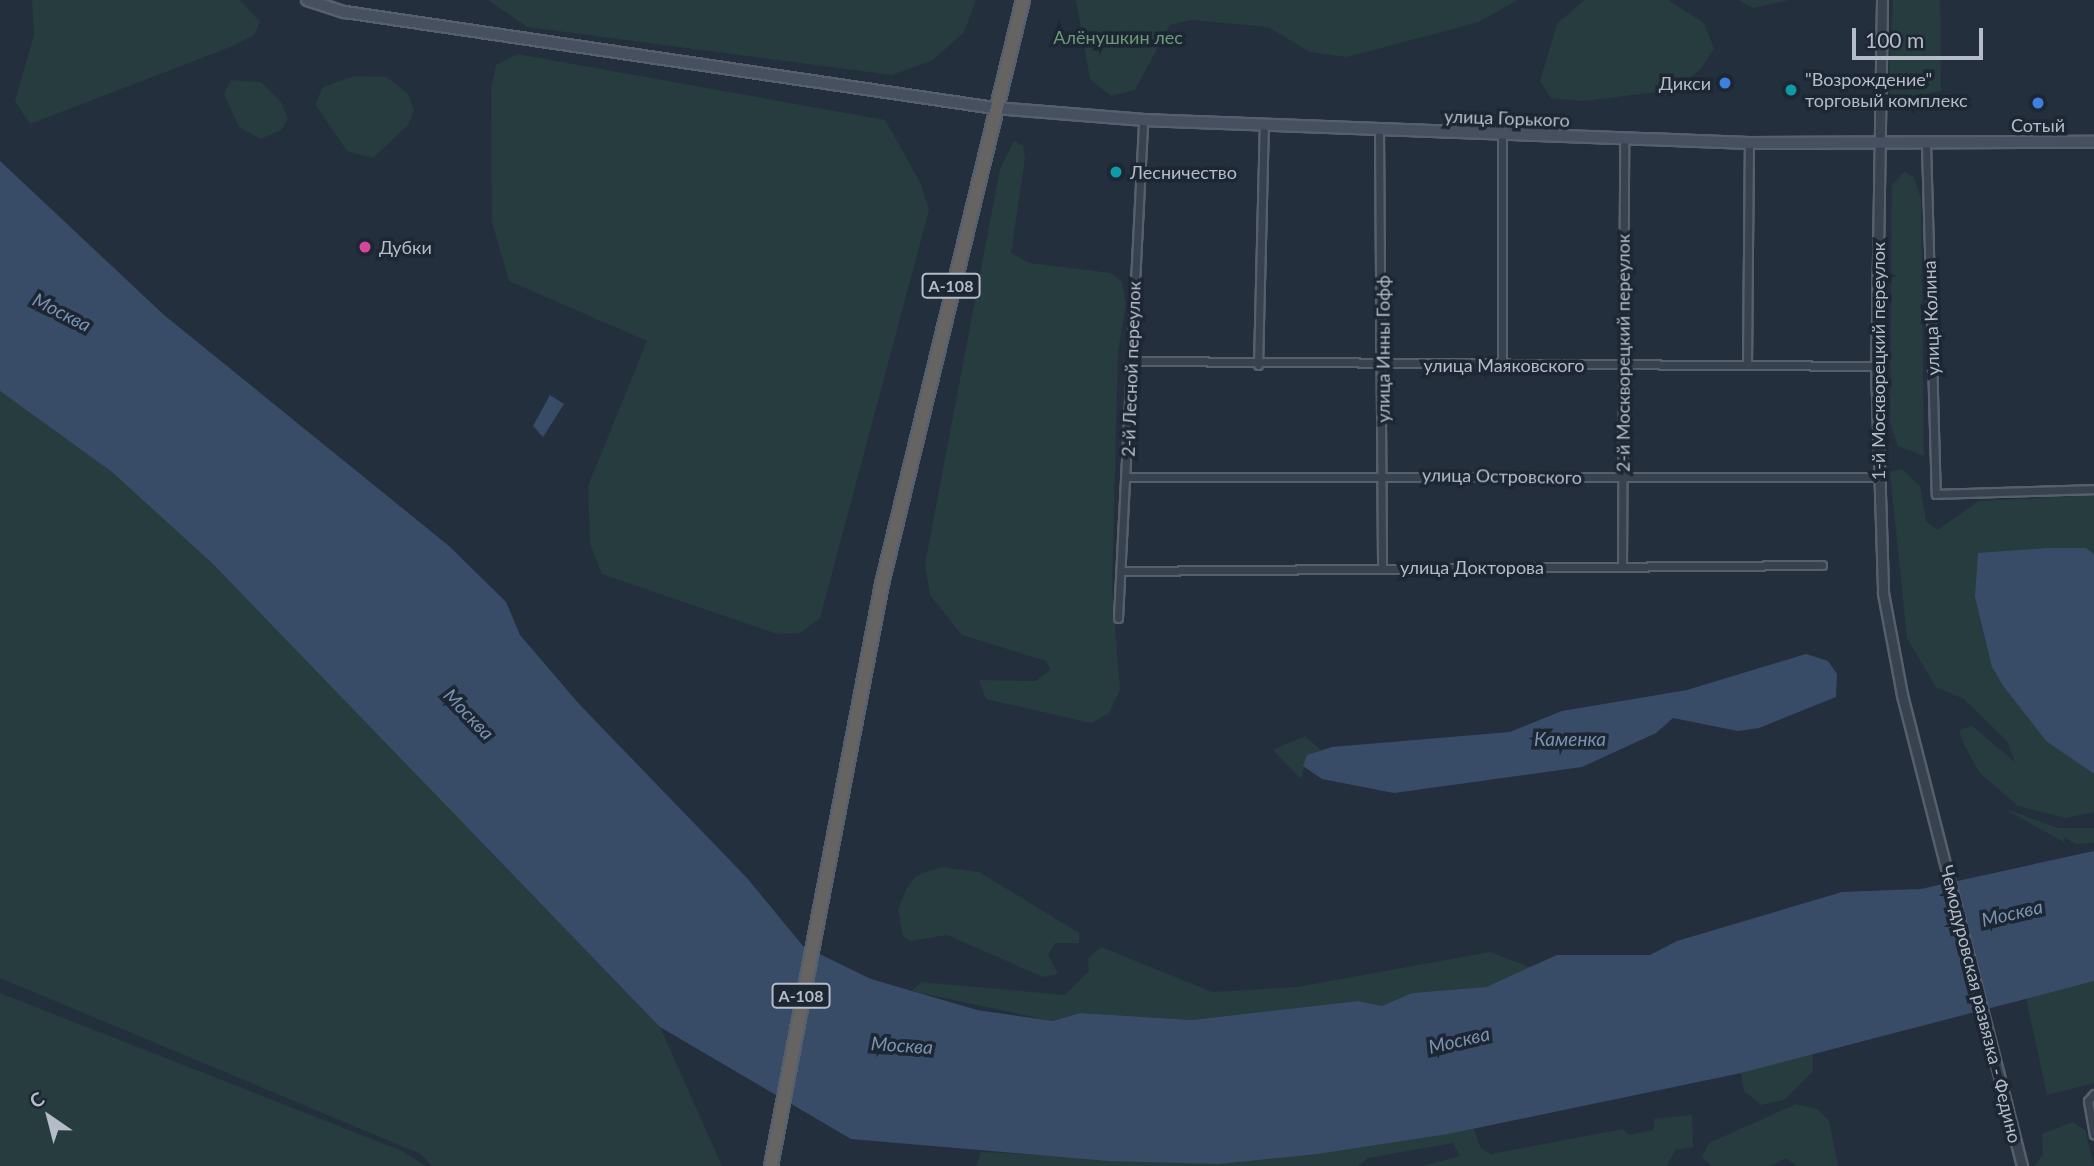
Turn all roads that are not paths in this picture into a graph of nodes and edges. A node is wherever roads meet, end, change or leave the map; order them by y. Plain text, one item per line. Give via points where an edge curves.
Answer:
1 (307, 0) edge
2 (1023, 0) edge
3 (1882, 0) edge
4 (994, 108) junction
5 (1143, 120) junction
6 (1264, 126) junction
7 (1379, 130) junction
8 (1502, 136) junction
9 (1624, 139) junction
10 (2094, 142) edge
11 (1749, 143) junction
12 (1926, 143) junction
13 (1880, 145) junction
14 (1131, 361) junction
15 (1258, 365) junction
16 (1384, 365) junction
17 (1623, 365) junction
18 (1747, 365) junction
19 (1876, 366) junction
20 (1502, 367) junction
21 (1383, 474) junction
22 (1127, 477) junction
23 (1623, 477) junction
24 (1877, 477) junction
25 (2094, 489) edge
26 (1822, 565) dead end
27 (1382, 567) junction
28 (1622, 567) junction
29 (1122, 572) junction
30 (1118, 618) dead end
31 (1908, 720) joint
32 (2094, 1094) edge
33 (2094, 1134) edge
34 (771, 1166) edge
35 (2022, 1166) edge

1 - 4 main road, улица Горького via 345,12
2 - 4 highway, А-108
3 - 13 street, 1-й Москворецкий переулок
4 - 5 main road, улица Горького
4 - 34 highway, А-108 via 832,827
5 - 6 main road, улица Горького
5 - 14 street, 2-й Лесной переулок
6 - 7 main road, улица Горького
6 - 15 street
7 - 8 main road, улица Горького
7 - 16 street, улица Инны Гофф
8 - 9 main road, улица Горького
8 - 20 street
9 - 11 main road, улица Горького
9 - 17 street, 2-й Москворецкий переулок
10 - 12 main road, улица Горького
11 - 13 main road, улица Горького
11 - 18 street
12 - 13 main road, улица Горького
12 - 25 street, улица Колина via 1936,494
13 - 19 street, 1-й Москворецкий переулок
14 - 15 street, улица Маяковского
14 - 22 street, 2-й Лесной переулок
15 - 16 street, улица Маяковского
16 - 20 street, улица Маяковского
16 - 21 street, улица Инны Гофф
17 - 18 street, улица Маяковского
17 - 20 street, улица Маяковского
17 - 23 street, 2-й Москворецкий переулок
18 - 19 street, улица Маяковского
19 - 24 street, 1-й Москворецкий переулок
21 - 22 street, улица Островского
21 - 23 street, улица Островского
21 - 27 street, улица Инны Гофф
22 - 29 street, 2-й Лесной переулок
23 - 24 street, улица Островского
23 - 28 street, 2-й Москворецкий переулок
24 - 31 street, 1-й Москворецкий переулок via 1883,593
26 - 28 street, улица Докторова
27 - 28 street, улица Докторова
27 - 29 street, улица Докторова
29 - 30 street, 2-й Лесной переулок
31 - 35 street, Чемодуровская развязка - Федино
32 - 33 street via 2088,1101

